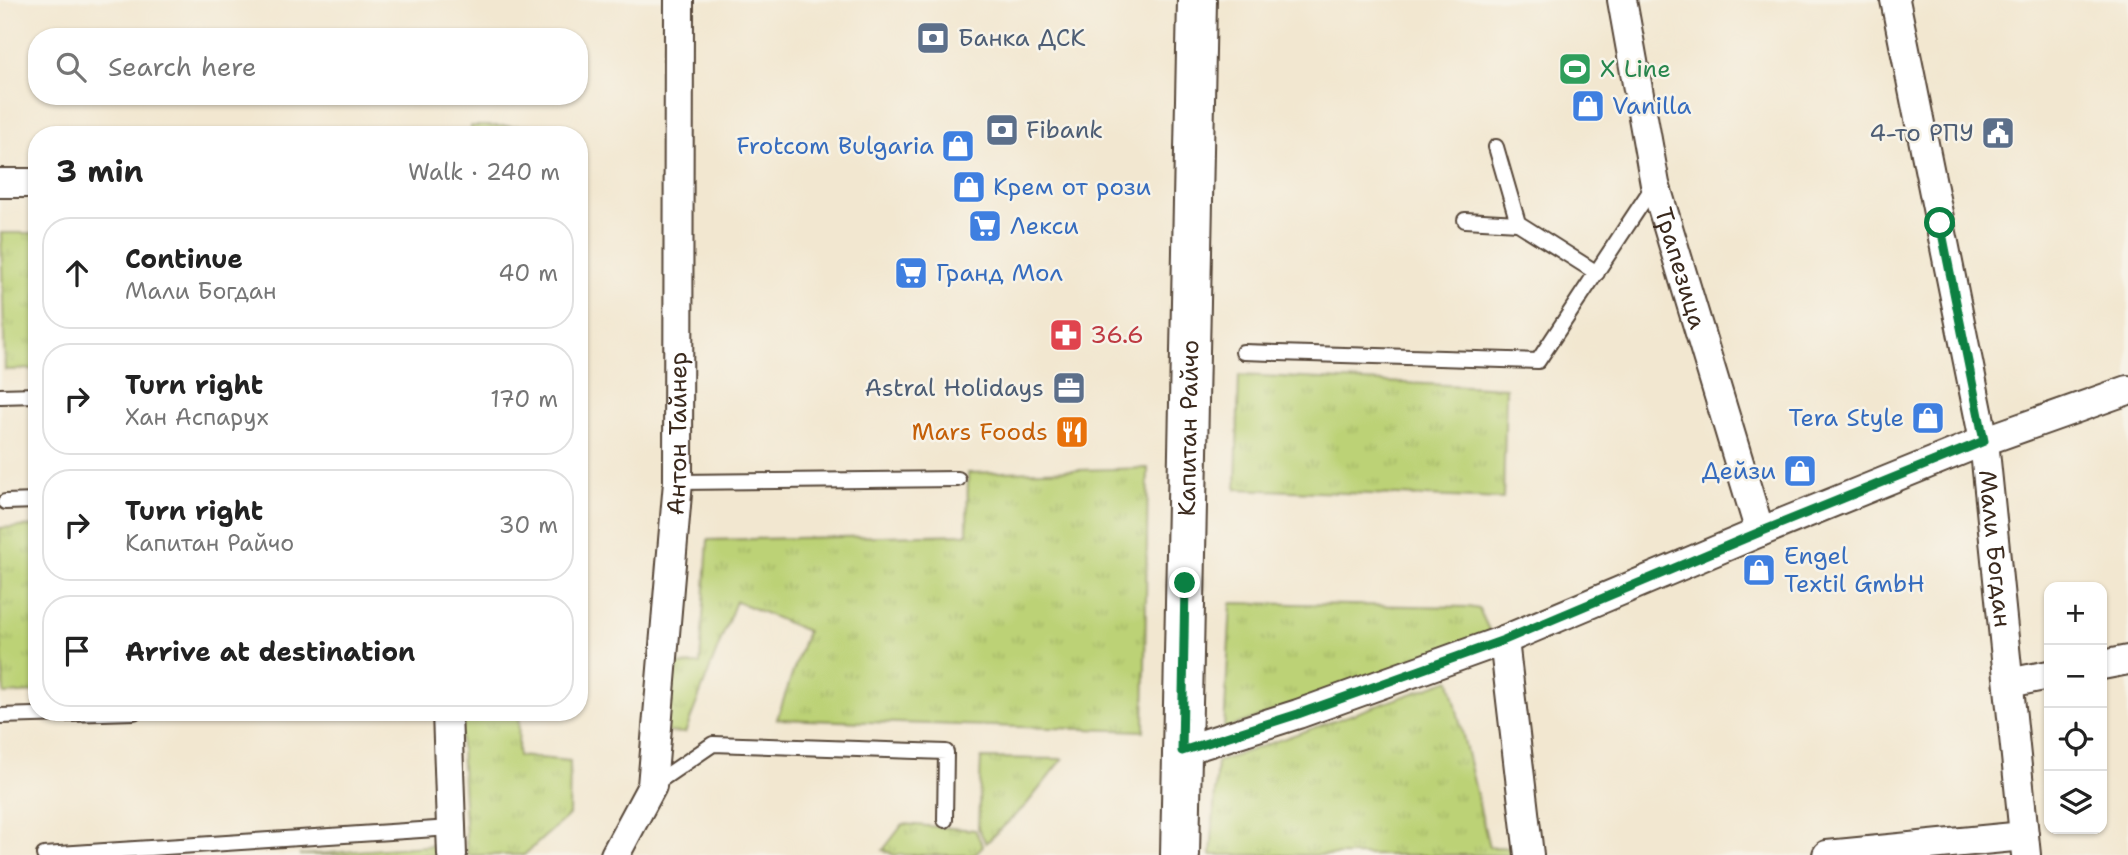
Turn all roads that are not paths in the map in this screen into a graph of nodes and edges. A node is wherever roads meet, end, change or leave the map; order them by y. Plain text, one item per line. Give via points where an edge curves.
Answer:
1 (679, 0) edge
2 (1197, 0) edge
3 (1622, 0) edge
4 (1895, 0) edge
5 (1496, 147) dead end
6 (0, 183) edge
7 (28, 183) edge
8 (1655, 184) junction
9 (1465, 220) dead end
10 (1518, 223) junction
11 (1597, 272) junction
12 (1243, 352) dead end
13 (2128, 390) edge
14 (28, 395) edge
15 (0, 396) edge
16 (1984, 441) junction
17 (958, 480) dead end
18 (678, 482) junction
19 (28, 501) edge
20 (5, 502) dead end
21 (1760, 532) junction
22 (1504, 640) junction
23 (2128, 660) edge
24 (2107, 664) edge
25 (2044, 676) edge
26 (2009, 683) junction
27 (28, 715) edge
28 (0, 716) edge
29 (447, 721) edge
30 (1182, 751) junction
31 (652, 786) junction
32 (945, 820) dead end
33 (452, 842) edge
34 (2025, 846) edge
35 (44, 855) edge
36 (612, 855) edge
37 (1180, 855) edge
38 (1530, 855) edge
39 (1827, 855) edge

1 - 18 street, Антон Тайнер
2 - 30 street, Капитан Райчо
3 - 8 street, Трапезица
4 - 16 street, Мали Богдан
5 - 10 lane
6 - 7 street
8 - 11 lane
8 - 21 street, Трапезица
9 - 10 lane
10 - 11 lane
11 - 12 lane via 1538,361
13 - 16 street
14 - 15 lane
16 - 21 street
16 - 26 street, Мали Богдан
17 - 18 lane
18 - 31 street, Антон Тайнер
19 - 20 lane
21 - 22 street
22 - 30 street
22 - 38 street
23 - 24 street
25 - 26 street
26 - 34 street, Мали Богдан
27 - 28 lane
29 - 33 street
30 - 37 street, Капитан Райчо
31 - 32 lane via 713,744 946,752
31 - 36 street, Антон Тайнер
33 - 35 lane
34 - 39 street

